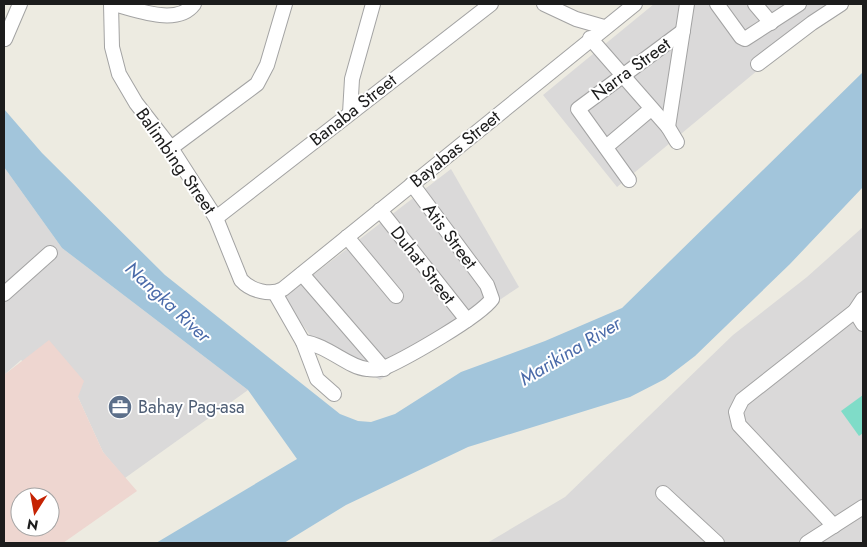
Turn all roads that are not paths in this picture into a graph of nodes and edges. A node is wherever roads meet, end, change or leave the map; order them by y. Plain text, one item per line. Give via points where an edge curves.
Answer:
1 (20, 4) edge
2 (112, 4) edge
3 (194, 4) edge
4 (285, 4) edge
5 (373, 4) edge
6 (491, 4) edge
7 (544, 4) edge
8 (635, 4) edge
9 (687, 4) edge
10 (717, 4) edge
11 (756, 4) edge
12 (798, 4) edge
13 (841, 4) edge
14 (771, 23) junction
15 (604, 27) junction
16 (683, 31) junction
17 (590, 38) junction
18 (5, 39) dead end
19 (758, 64) dead end
20 (623, 76) junction
21 (651, 109) junction
22 (350, 113) junction
23 (668, 127) junction
24 (677, 142) dead end
25 (606, 147) junction
26 (171, 148) junction
27 (630, 180) dead end
28 (412, 184) junction
29 (380, 210) junction
30 (216, 218) junction
31 (347, 237) junction
32 (50, 253) dead end
33 (302, 274) junction
34 (275, 293) junction
35 (4, 294) edge
36 (396, 296) dead end
37 (863, 299) edge
38 (855, 311) junction
39 (466, 320) junction
40 (863, 324) edge
41 (304, 342) junction
42 (384, 369) junction
43 (334, 394) dead end
44 (663, 493) dead end
45 (863, 507) edge
46 (834, 526) junction
47 (717, 543) edge
48 (807, 543) edge

1 - 18 street
2 - 3 street via 168,15 182,13
2 - 26 street, Balimbing Street via 112,47 119,74 144,116
4 - 26 street via 267,65 257,84
5 - 22 street via 352,79
6 - 22 street, Banaba Street
7 - 15 street via 576,19
8 - 15 street, Bayabas Street
9 - 16 street
10 - 14 street via 741,37 748,38
11 - 14 street
12 - 14 street
13 - 19 street
15 - 17 street, Bayabas Street
16 - 20 street, Narra Street
16 - 23 street
17 - 20 street
17 - 28 street, Bayabas Street
20 - 21 street
20 - 25 street, Narra Street via 579,108
21 - 23 street
21 - 25 street
22 - 30 street, Banaba Street
23 - 24 street
25 - 27 street
26 - 30 street, Balimbing Street
28 - 29 street, Bayabas Street
28 - 39 street, Atis Street via 488,288 492,299
29 - 31 street, Bayabas Street
29 - 39 street, Duhat Street
30 - 34 street, Balimbing Street via 241,280 249,286
31 - 33 street, Bayabas Street
31 - 36 street
32 - 35 street
33 - 34 street, Bayabas Street
33 - 42 street
34 - 41 street
37 - 38 street
38 - 40 street
38 - 46 street via 742,400 736,412 739,425
39 - 42 street
41 - 42 street via 318,344 366,369
41 - 43 street via 317,379
44 - 47 street
45 - 46 street
46 - 48 street

